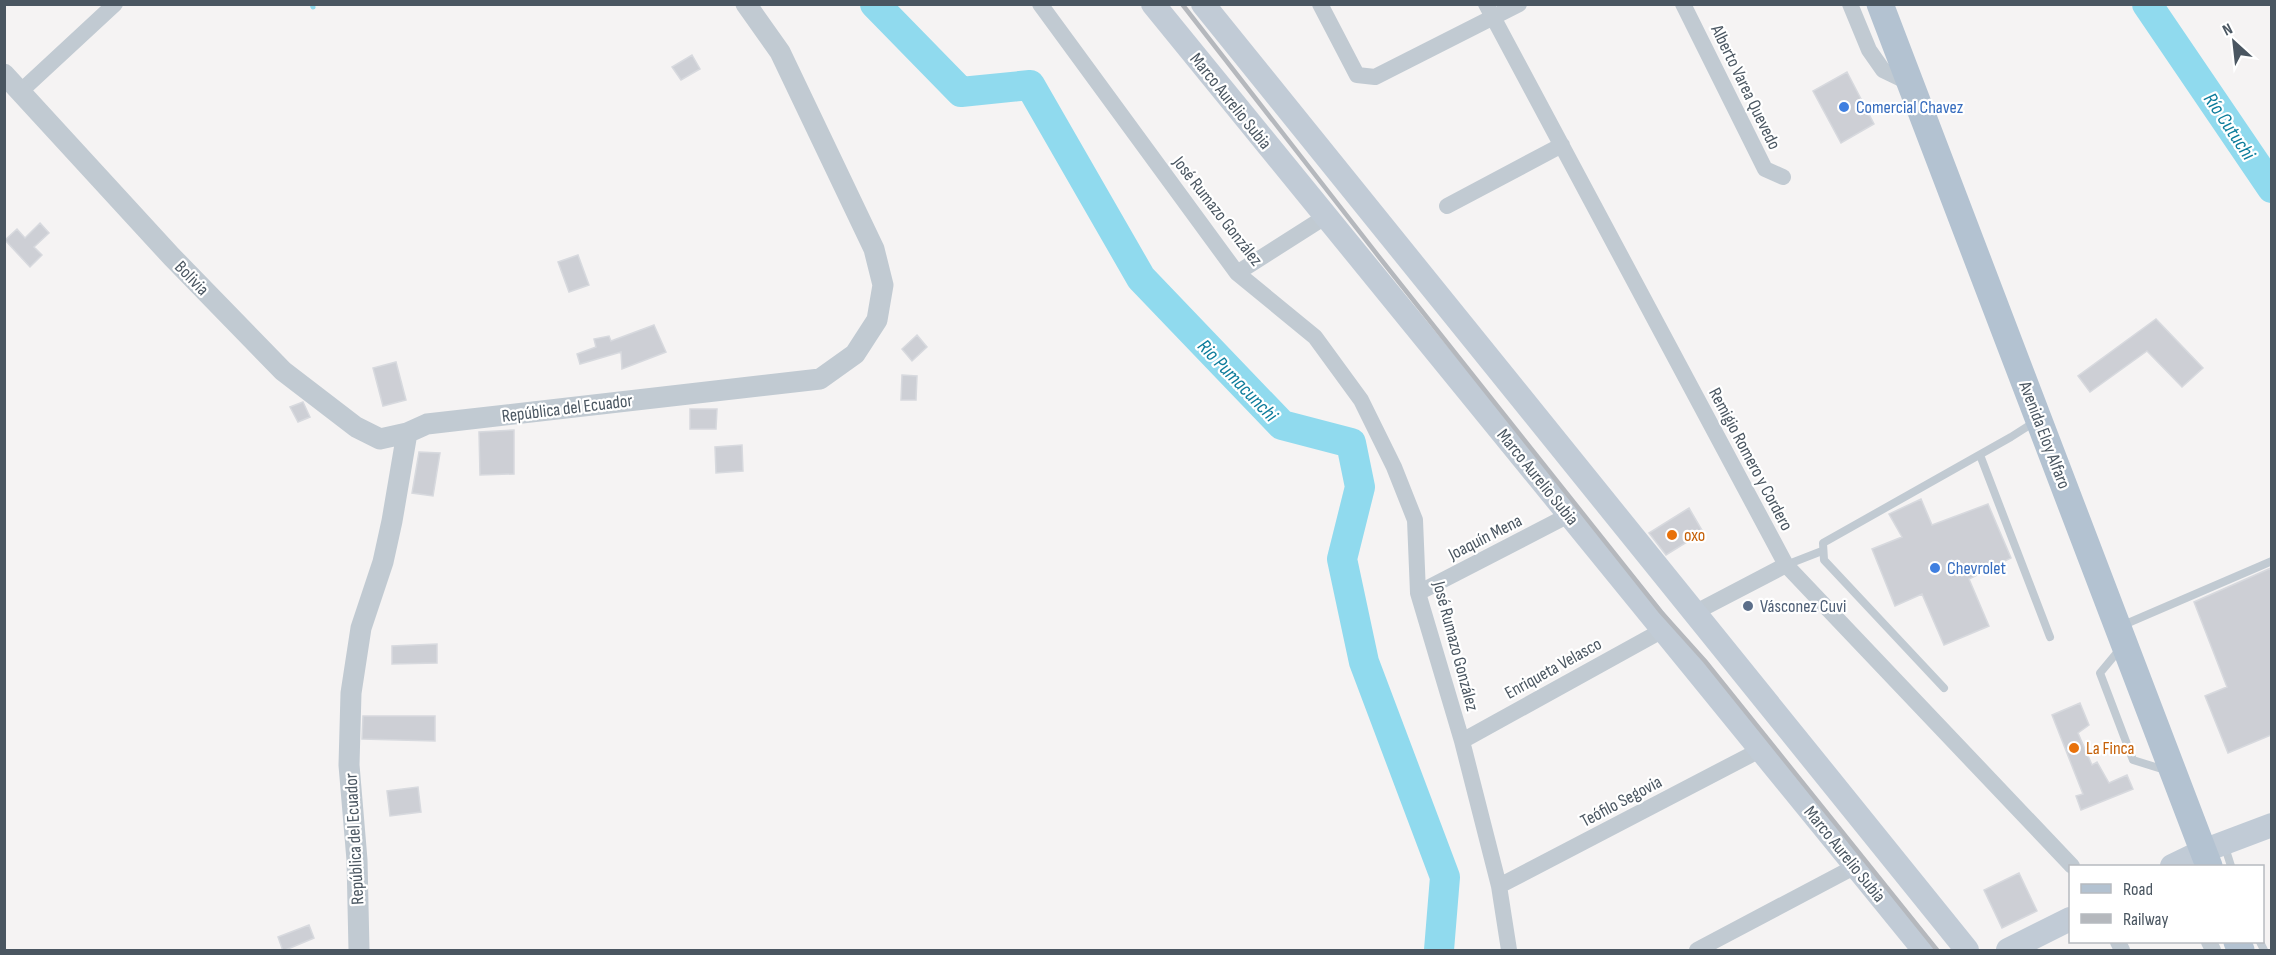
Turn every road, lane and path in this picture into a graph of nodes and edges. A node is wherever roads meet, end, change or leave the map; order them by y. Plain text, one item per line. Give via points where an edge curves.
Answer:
1 (115, 4) edge
2 (746, 4) edge
3 (1040, 4) edge
4 (1153, 4) edge
5 (1203, 4) edge
6 (1320, 4) edge
7 (1519, 4) edge
8 (1683, 4) edge
9 (1850, 4) edge
10 (1880, 4) edge
11 (1490, 11) edge
12 (4, 75) edge
13 (1910, 83) junction
14 (20, 92) junction
15 (1562, 145) junction
16 (1783, 177) dead end
17 (1447, 206) dead end
18 (1325, 217) junction
19 (1237, 273) junction
20 (2039, 419) junction
21 (407, 433) junction
22 (1980, 455) junction
23 (1569, 515) junction
24 (1822, 551) junction
25 (2271, 561) edge
26 (1786, 565) junction
27 (1418, 592) junction
28 (1694, 614) junction
29 (1663, 630) junction
30 (2121, 636) junction
31 (2050, 637) dead end
32 (1944, 688) dead end
33 (1462, 741) junction
34 (1760, 750) junction
35 (2271, 825) edge
36 (2212, 853) edge
37 (2070, 865) edge
38 (2179, 865) edge
39 (2228, 865) edge
40 (1856, 866) junction
41 (1499, 886) junction
42 (2069, 920) edge
43 (359, 951) edge
44 (1509, 951) edge
45 (1697, 951) edge
46 (1924, 951) edge
47 (1967, 951) edge
48 (2008, 951) edge

1 - 14 street
2 - 21 street, República del Ecuador via 780,52 874,249 883,285 877,320 855,354 820,379 427,424
3 - 19 street, José Rumazo González
4 - 18 main road, Marco Aurelio Subia
5 - 28 main road, Marco Aurelio Subia
6 - 11 street via 1357,75 1375,77
7 - 11 street
8 - 16 street, Alberto Varea Quevedo via 1765,169
9 - 13 street via 1869,50 1883,70
10 - 13 main road, Avenida Eloy Alfaro
11 - 15 street, Remigio Romero y Cordero
12 - 14 street, Bolivia
13 - 20 main road, Avenida Eloy Alfaro
14 - 21 street, Bolivia via 283,371 356,427 380,439
15 - 17 street
15 - 26 street, Remigio Romero y Cordero
18 - 19 street
18 - 23 main road, Marco Aurelio Subia
19 - 27 street, José Rumazo González via 1315,337 1361,400 1415,520
20 - 22 lane
20 - 30 main road, Avenida Eloy Alfaro
21 - 43 street, República del Ecuador via 392,521 361,628 351,693 350,765
22 - 24 lane via 1823,543
22 - 31 lane
23 - 27 street, Joaquín Mena
23 - 29 main road, Marco Aurelio Subia
24 - 26 lane
24 - 32 lane via 1824,560
25 - 30 lane
26 - 28 street
26 - 37 street, Remigio Romero y Cordero
27 - 33 street, José Rumazo González
28 - 47 main road, Marco Aurelio Subia
29 - 33 street, Enriqueta Velasco
29 - 34 main road, Marco Aurelio Subia
30 - 36 main road, Avenida Eloy Alfaro via 2174,773
33 - 41 street, José Rumazo González
34 - 40 main road, Marco Aurelio Subia
34 - 41 street, Teófilo Segovia
35 - 36 main road
36 - 38 main road
36 - 39 lane
40 - 45 street
40 - 46 main road, Marco Aurelio Subia
41 - 44 street, José Rumazo González
42 - 48 main road

